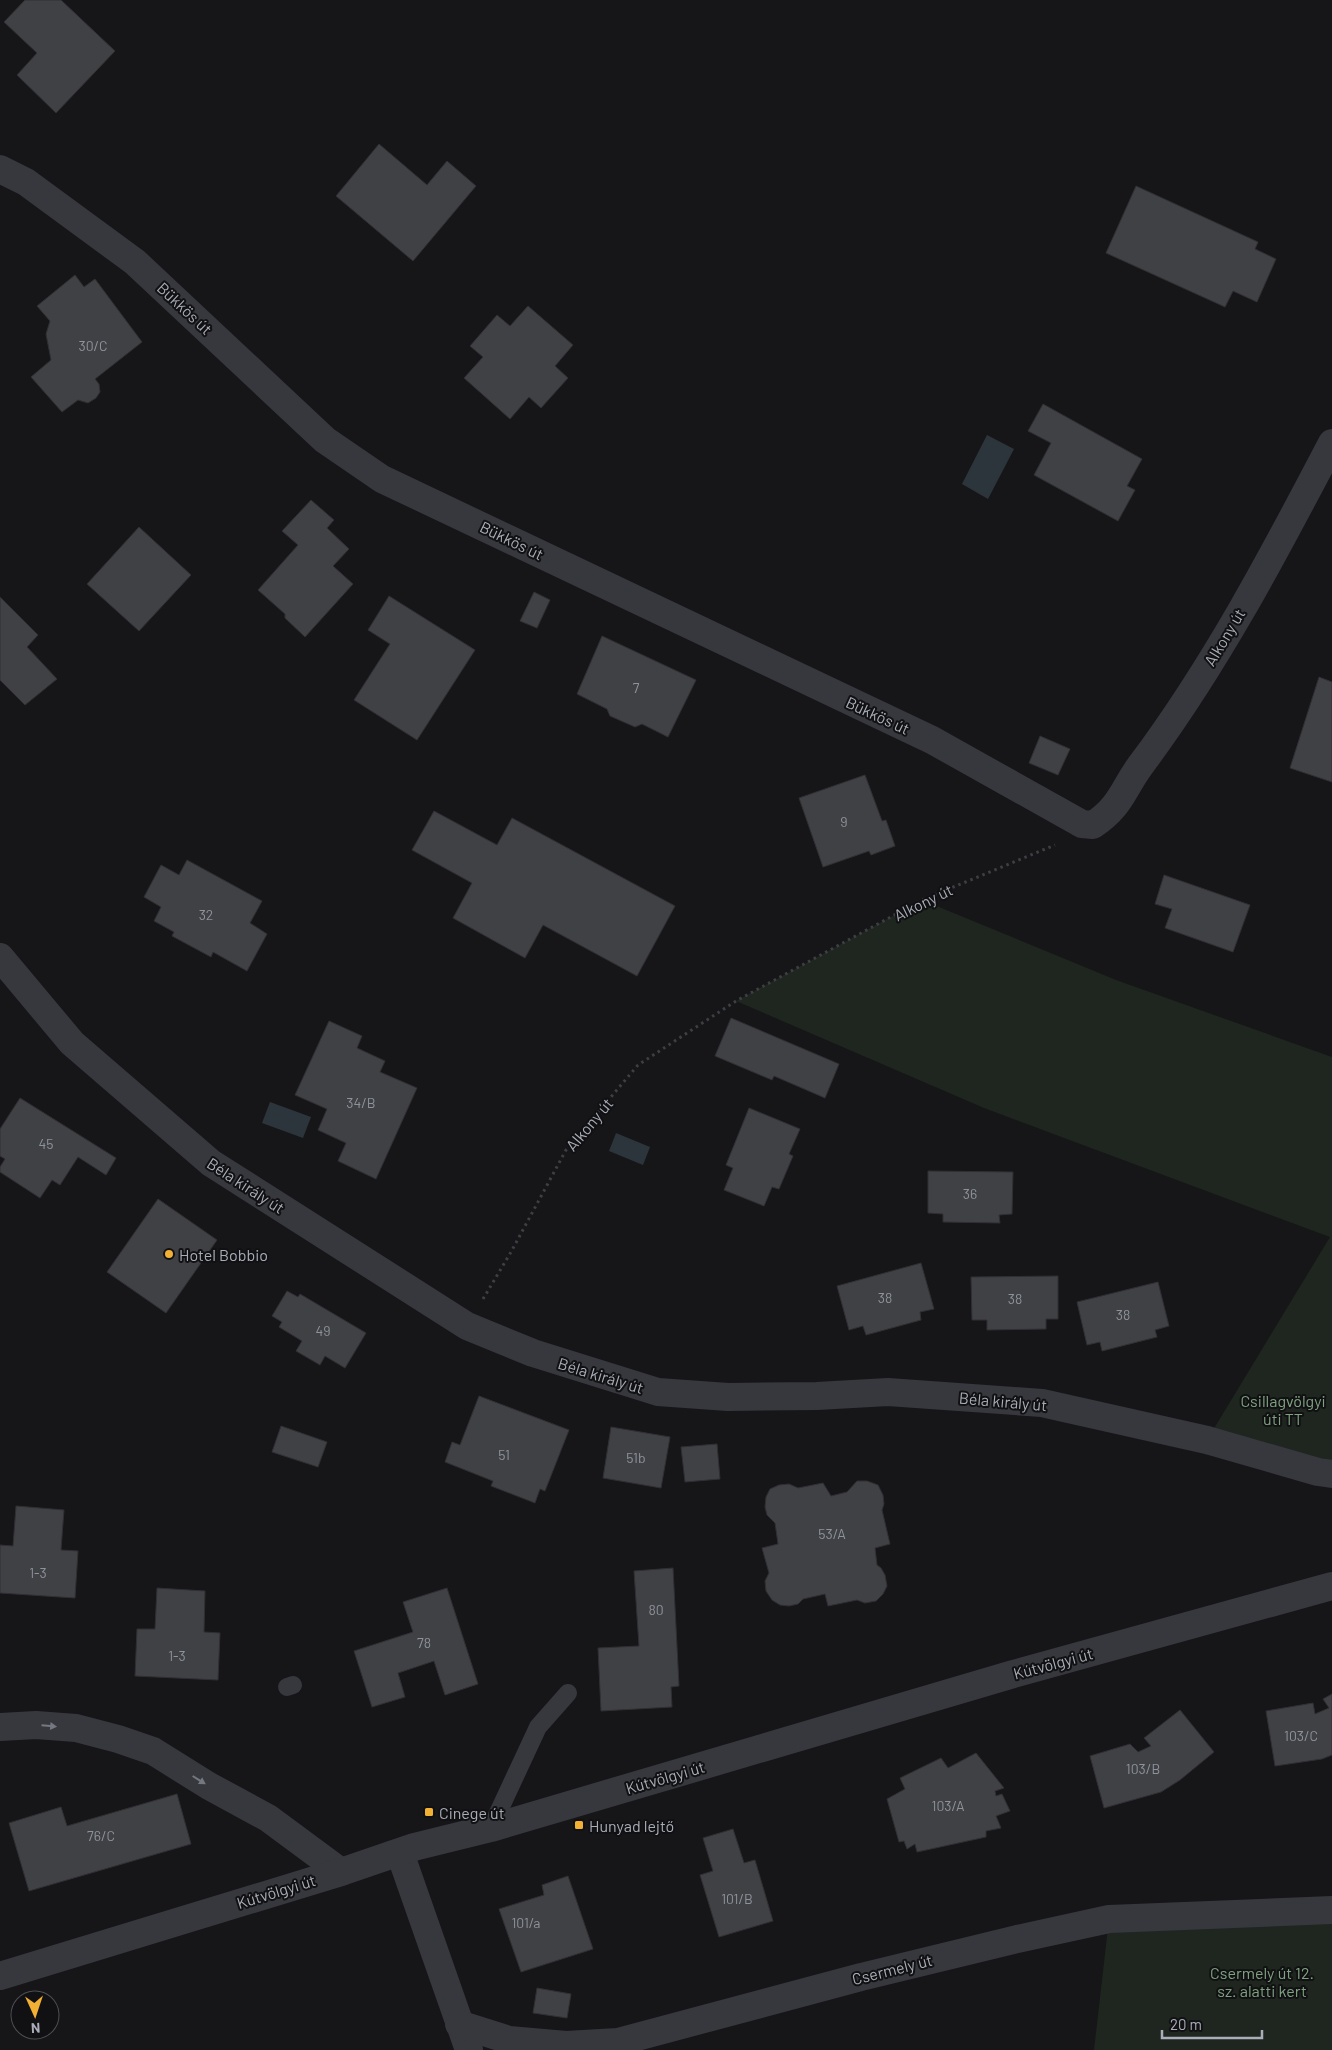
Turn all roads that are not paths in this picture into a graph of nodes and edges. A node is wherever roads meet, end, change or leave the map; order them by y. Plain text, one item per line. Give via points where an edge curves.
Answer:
1 (0, 170) edge
2 (1332, 444) edge
3 (1082, 824) joint
4 (0, 957) edge
5 (1332, 1474) edge
6 (1332, 1586) edge
7 (568, 1693) dead end
8 (0, 1727) edge
9 (491, 1828) junction
10 (400, 1853) junction
11 (341, 1872) junction
12 (1332, 1910) edge
13 (0, 1976) edge
14 (459, 2024) junction
15 (469, 2050) edge

1 - 3 street, Bükkös út via 33,187 136,262 326,440 382,479 932,740
2 - 3 street, Alkony út via 1268,564 1173,722 1106,816 1093,825
4 - 5 street, Béla király út via 72,1043 210,1163 467,1326 533,1353 658,1392 728,1397 888,1392 1042,1403 1207,1440
6 - 9 street, Kútvölgyi út via 1010,1675
7 - 9 lane via 538,1727
8 -> 11 street via 76,1728 153,1751 268,1818
9 - 10 street, Kútvölgyi út
10 - 11 street, Kútvölgyi út
10 - 14 street
11 - 13 street, Kútvölgyi út
12 - 14 street, Csermely út via 1109,1919 861,1977 618,2042 566,2045 509,2040
14 - 15 street

